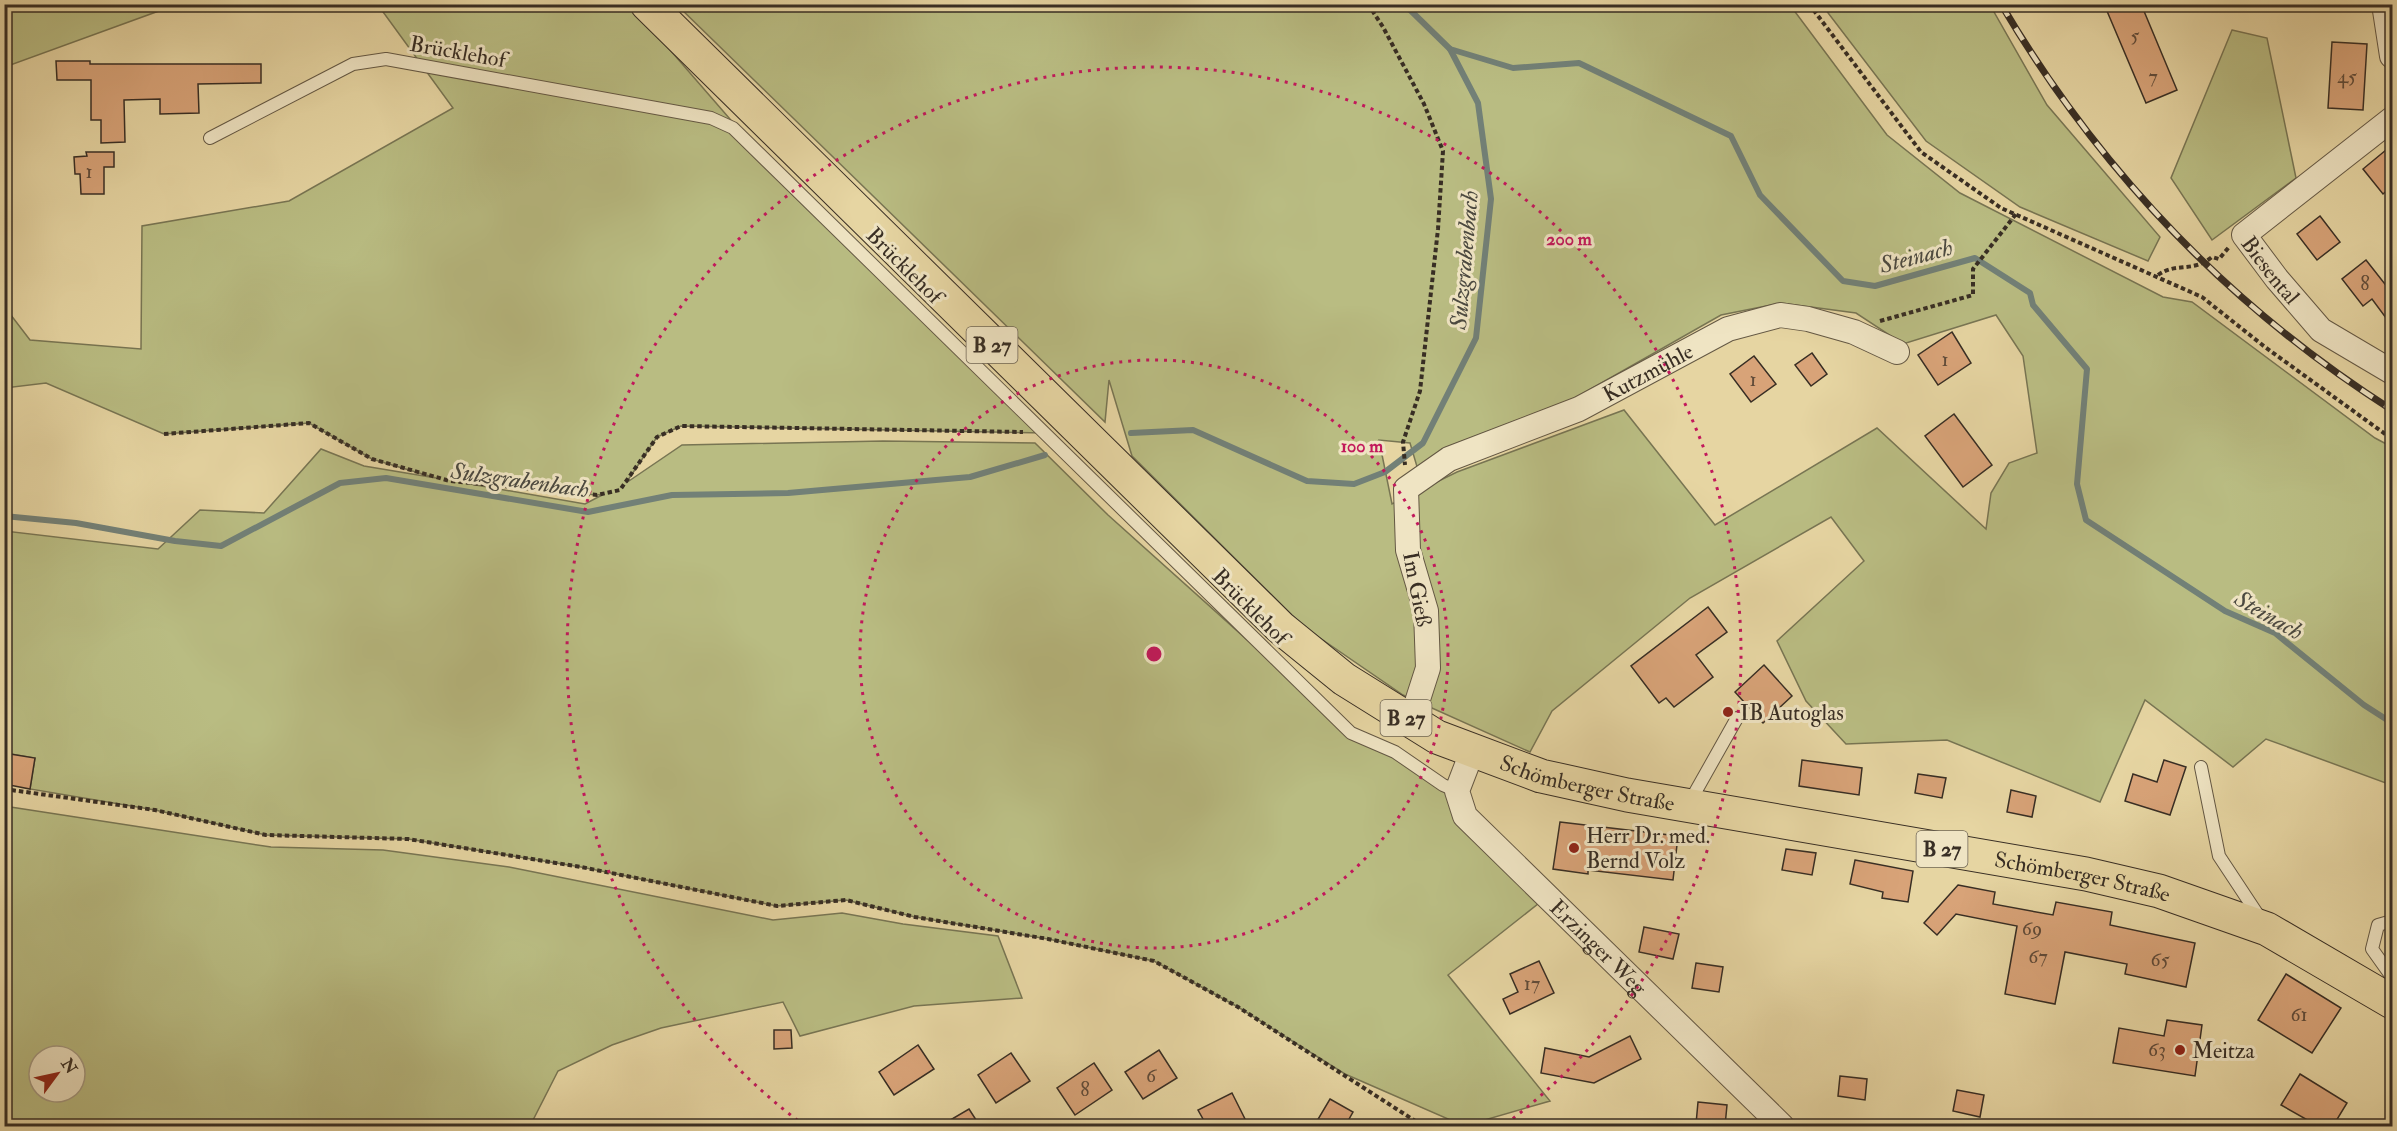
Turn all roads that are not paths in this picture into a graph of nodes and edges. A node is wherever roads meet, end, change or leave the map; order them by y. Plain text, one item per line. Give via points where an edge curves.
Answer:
1 (647, 4) edge
2 (2384, 4) edge
3 (2392, 56) edge
4 (2392, 119) edge
5 (210, 138) dead end
6 (1897, 352) dead end
7 (2392, 372) edge
8 (1406, 489) joint
9 (1737, 718) dead end
10 (1411, 721) junction
11 (1472, 752) junction
12 (2201, 767) dead end
13 (1457, 791) junction
14 (1688, 806) junction
15 (2392, 921) edge
16 (2267, 929) junction
17 (2392, 977) edge
18 (2392, 1002) edge
19 (1782, 1126) edge

1 - 10 main road, Schömberger Straße / B 27 via 1280,627 1344,679
2 - 3 street
4 - 7 street, Biesental via 2244,235 2321,330
5 - 13 lane, Brücklehof via 353,64 386,59 711,118 733,128 1351,733 1395,752
6 - 8 street, Kutzmühle via 1848,330 1780,315 1728,329 1579,409 1449,459
8 - 10 street, Im Gieß via 1408,550 1426,611 1428,668
9 - 14 lane
10 - 11 main road, Schömberger Straße / B 27
11 - 13 street
11 - 14 main road, Schömberger Straße / B 27 via 1540,776
12 - 16 lane via 2219,856
13 - 19 street, Erzinger Weg via 1465,816
14 - 16 main road, Schömberger Straße / B 27 via 2086,874 2159,891
15 - 17 lane via 2378,925 2372,949
16 - 18 main road, Schömberger Straße / B 27

